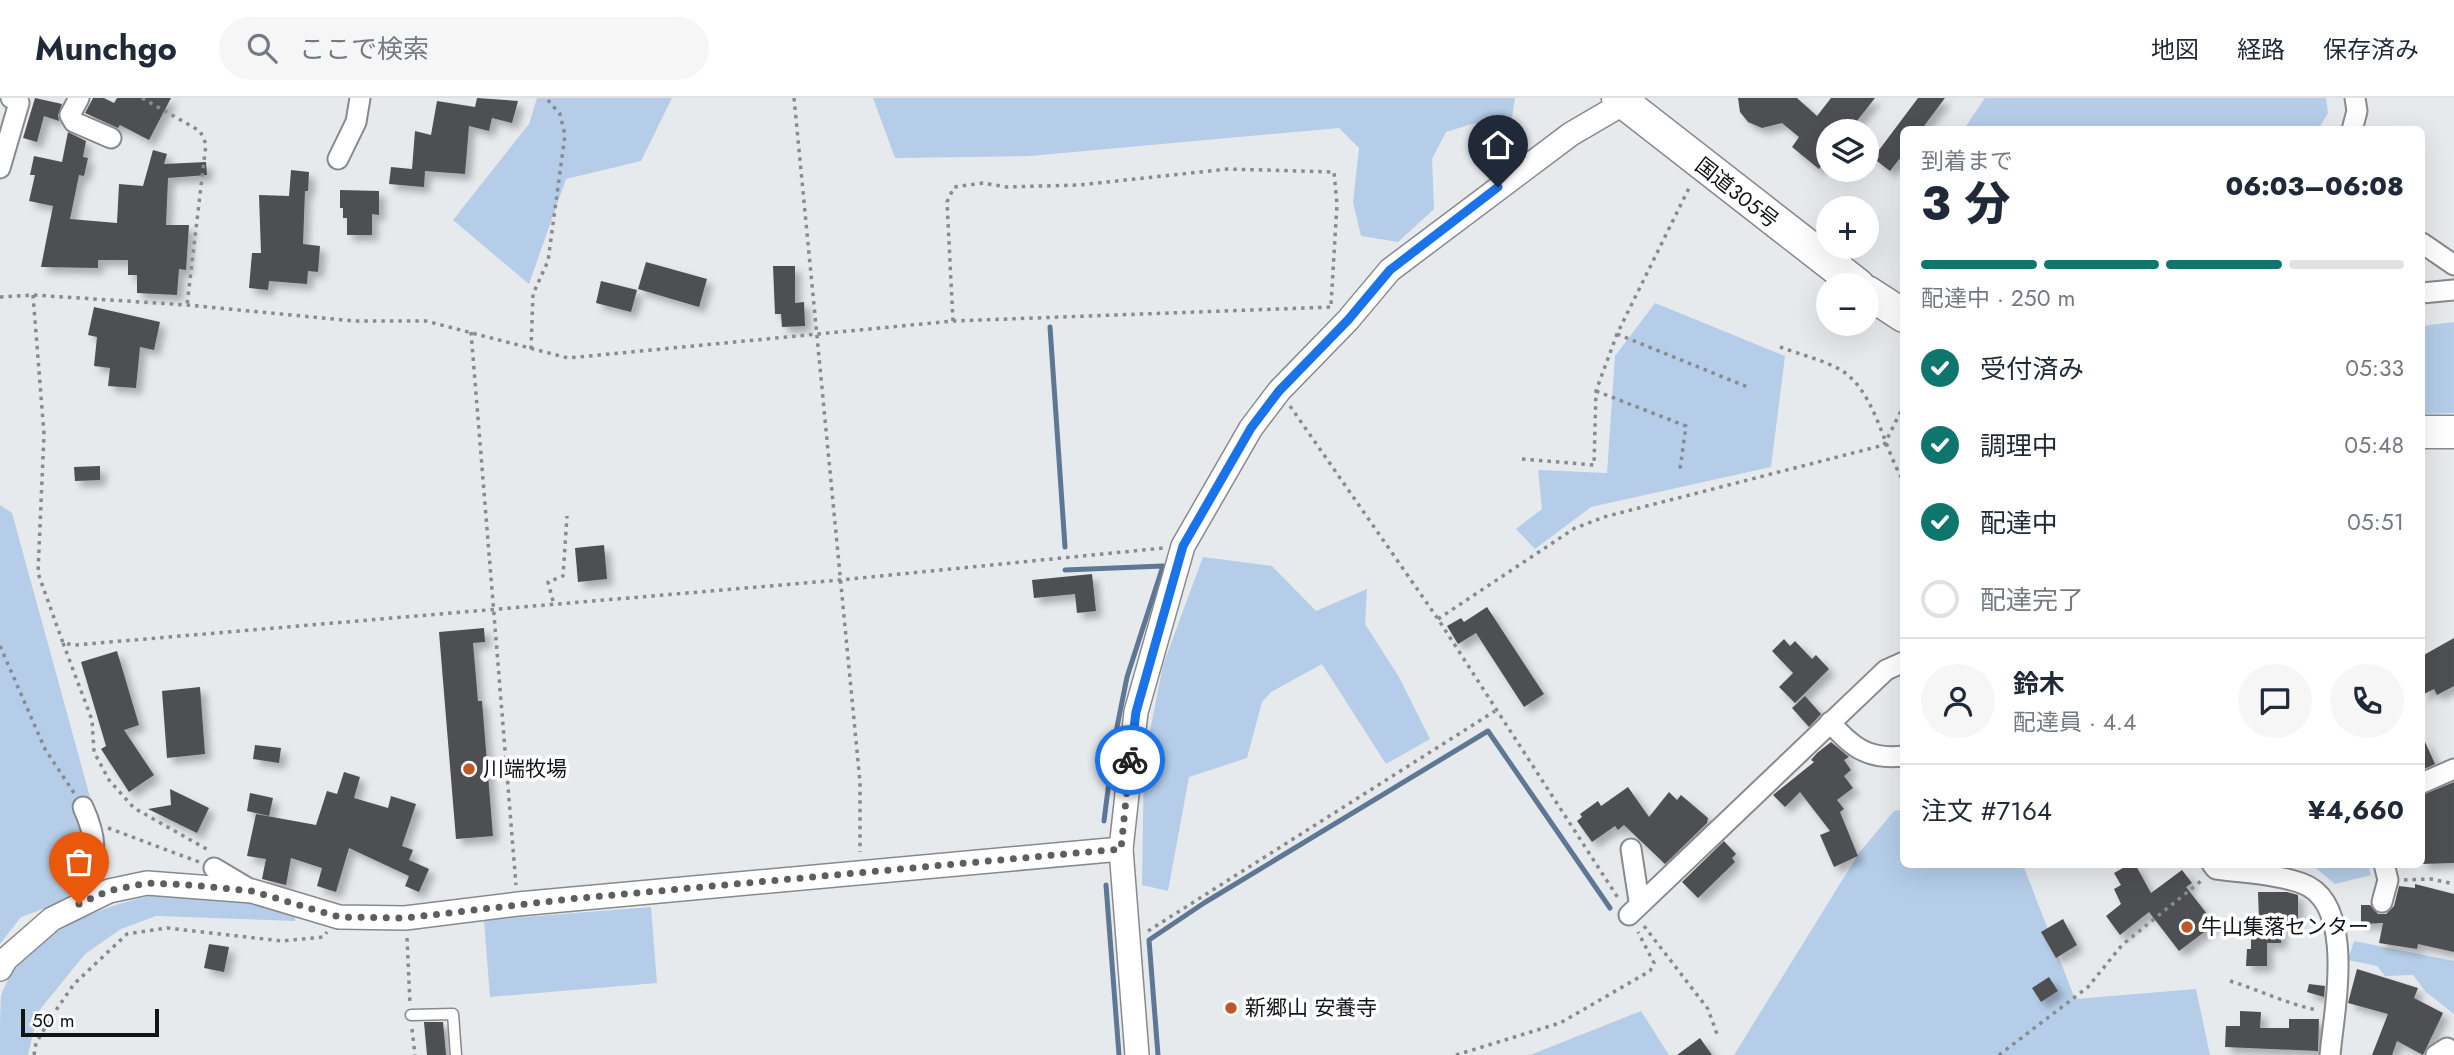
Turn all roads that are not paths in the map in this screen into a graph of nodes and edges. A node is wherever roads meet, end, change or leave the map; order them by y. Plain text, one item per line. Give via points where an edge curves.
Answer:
1 (11, 98) edge
2 (79, 98) edge
3 (360, 98) edge
4 (2355, 98) edge
5 (1621, 100) edge
6 (2353, 126) edge
7 (111, 138) dead end
8 (338, 159) dead end
9 (0, 168) edge
10 (2425, 245) edge
11 (2454, 265) edge
12 (1843, 273) edge
13 (2454, 290) edge
14 (2425, 293) edge
15 (1879, 300) edge
16 (1900, 313) edge
17 (2425, 432) edge
18 (2454, 432) edge
19 (1900, 664) edge
20 (1830, 722) junction
21 (1900, 756) edge
22 (2454, 769) edge
23 (2425, 782) edge
24 (83, 807) road end
25 (1121, 849) junction
26 (1631, 849) dead end
27 (2229, 868) edge
28 (218, 870) road end
29 (2386, 872) edge
30 (86, 888) dead end
31 (252, 891) junction
32 (2382, 902) dead end
33 (0, 970) edge
34 (411, 1015) road end
35 (456, 1055) edge
36 (1138, 1055) edge
37 (2330, 1055) edge

1 - 9 street via 19,103
2 - 7 street via 70,115 74,122
3 - 8 street via 356,122
4 - 6 street
5 - 12 highway, 国道305号
5 - 25 street via 1390,270 1340,313 1251,428 1183,546 1136,712
10 - 11 street
13 - 14 street
15 - 16 highway
17 - 18 highway
19 - 20 street via 1885,670
20 - 21 street via 1850,746 1885,758
20 - 26 street via 1634,909
22 - 23 street
24 - 30 street via 94,832 95,856
25 - 31 street via 405,918 339,917
25 - 36 street
27 - 37 street via 2303,883 2327,901 2335,928 2338,971
28 - 31 street
29 - 32 street
31 - 33 street via 147,883 108,891 52,919
34 - 35 lane via 453,1014

